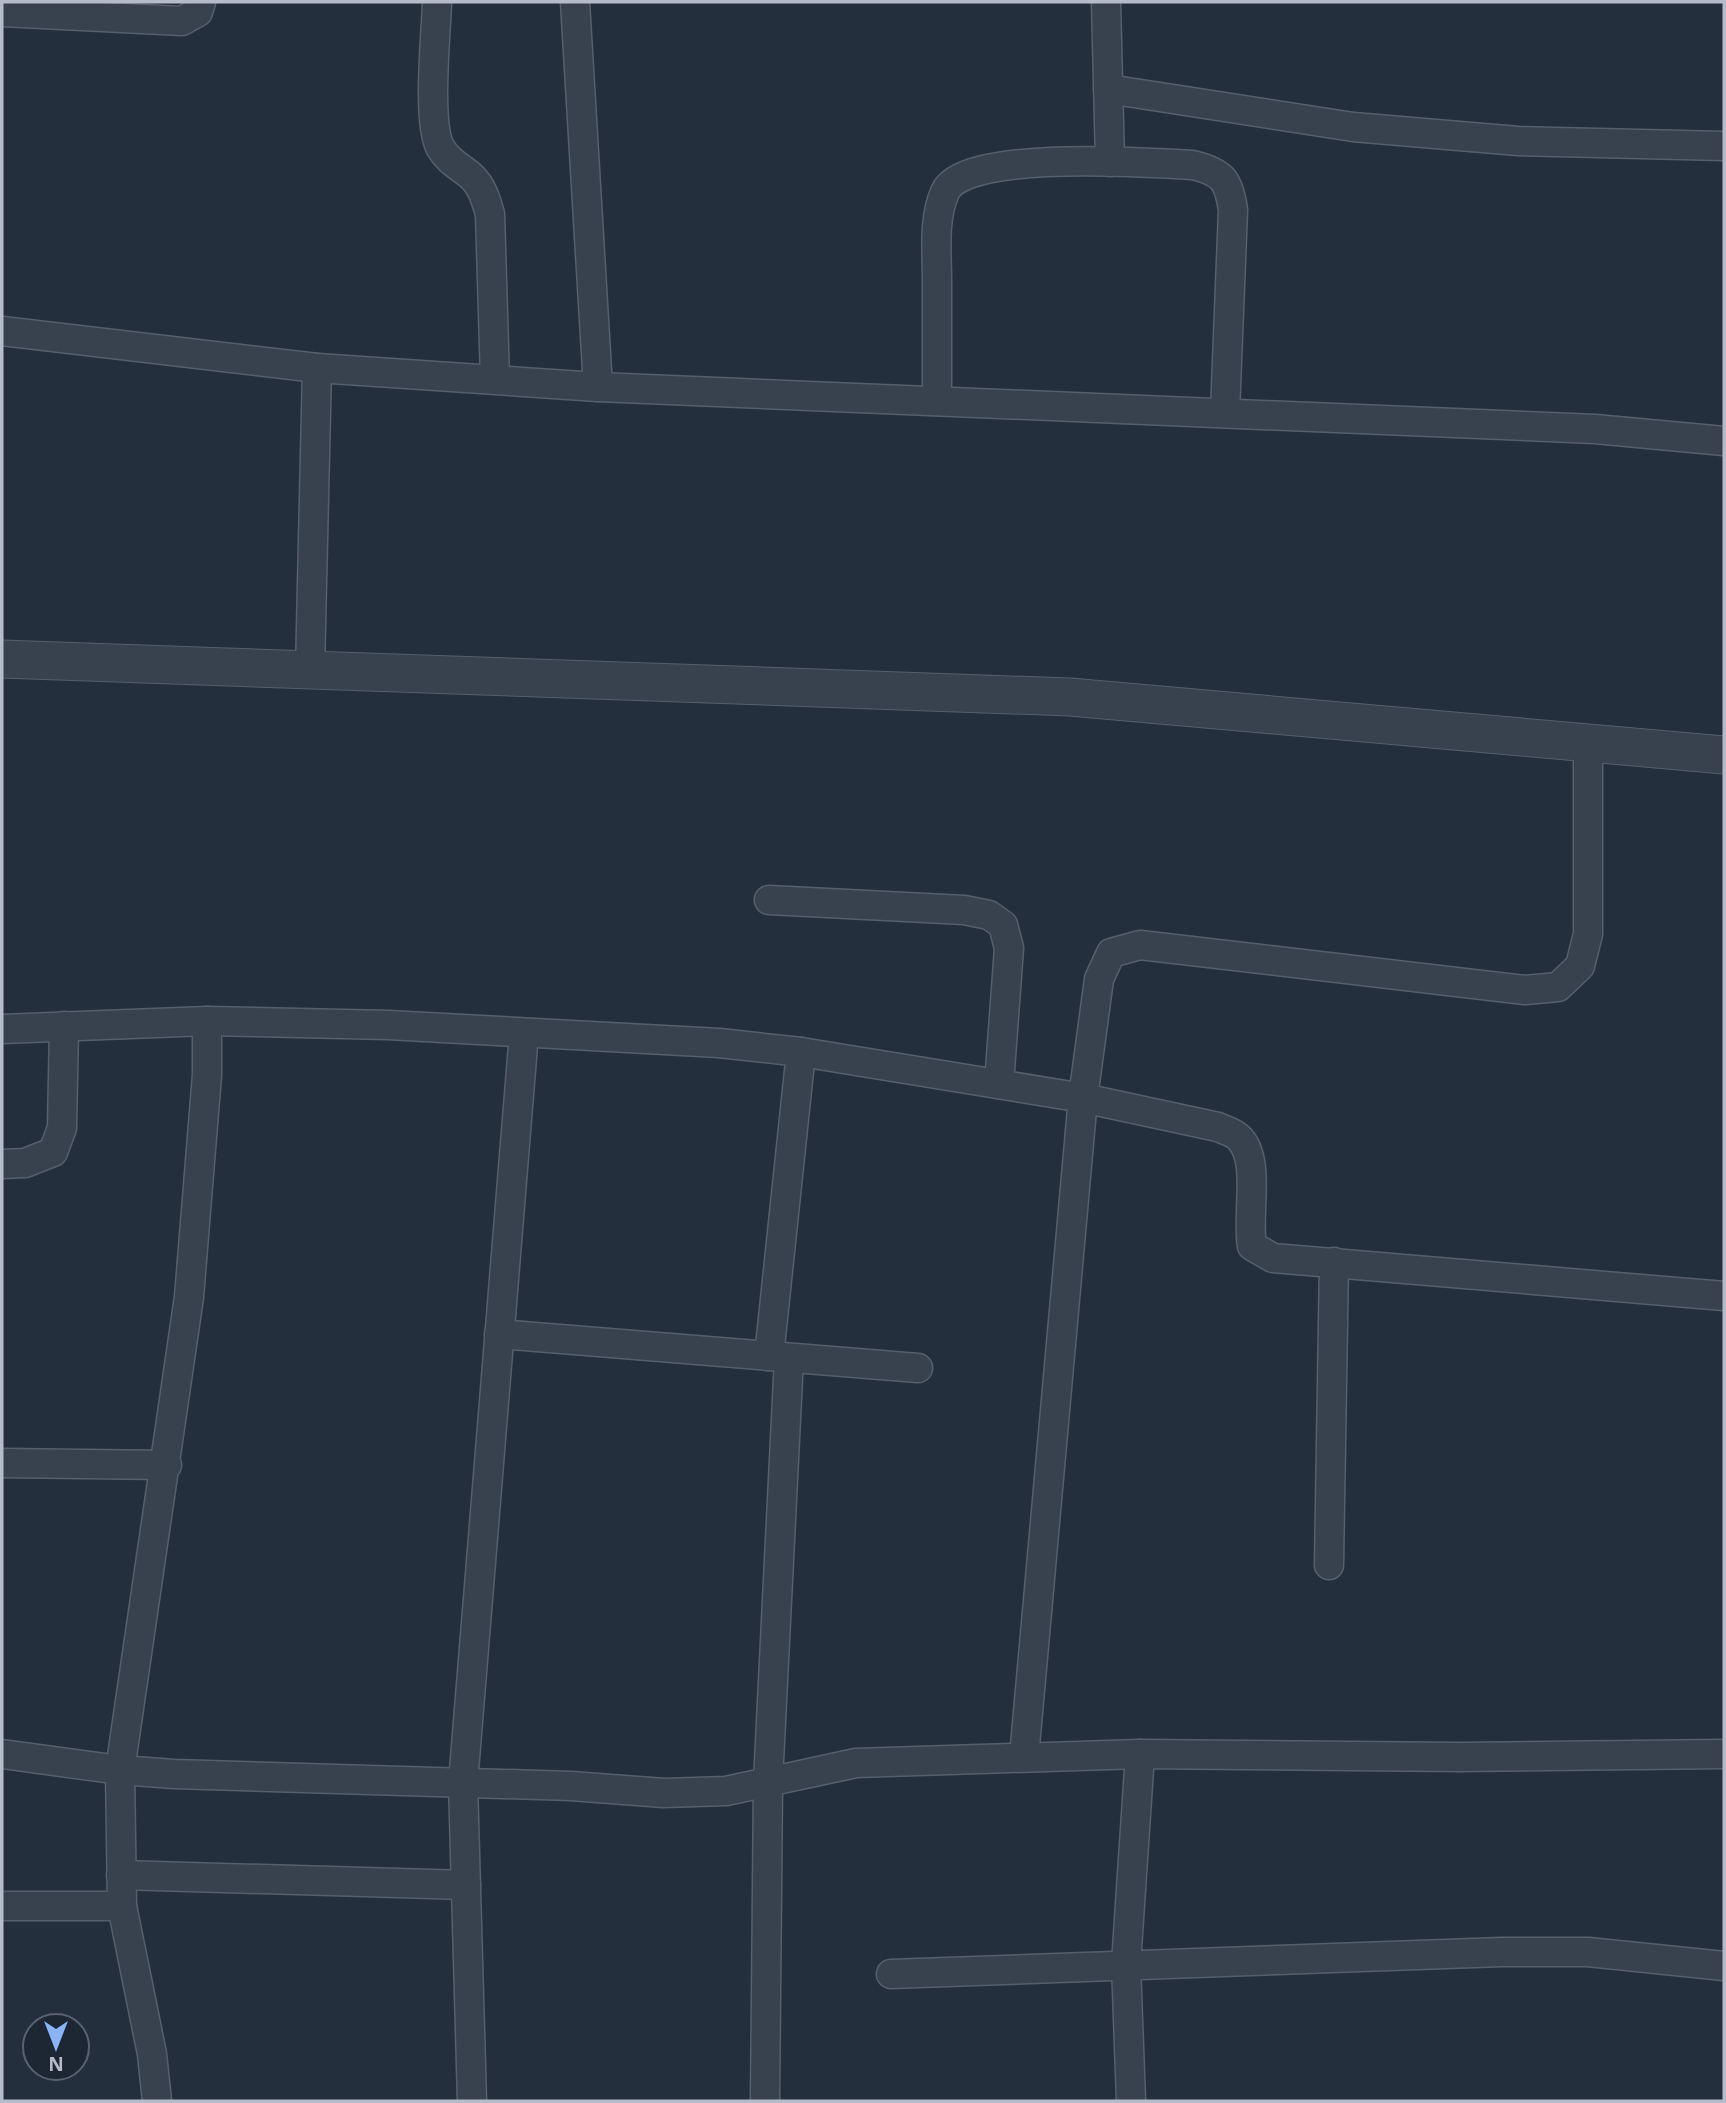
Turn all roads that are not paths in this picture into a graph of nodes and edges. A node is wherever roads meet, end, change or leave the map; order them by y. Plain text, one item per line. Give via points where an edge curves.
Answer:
1 (201, 2) edge
2 (437, 2) edge
3 (575, 2) edge
4 (1106, 2) edge
5 (2, 12) edge
6 (1108, 89) junction
7 (1724, 146) edge
8 (1110, 162) junction
9 (2, 331) edge
10 (317, 368) junction
11 (495, 379) junction
12 (598, 387) junction
13 (937, 399) junction
14 (1225, 412) junction
15 (1724, 441) edge
16 (2, 659) edge
17 (310, 670) junction
18 (1588, 742) junction
19 (1724, 755) edge
20 (769, 900) dead end
21 (208, 1021) junction
22 (64, 1026) junction
23 (2, 1029) edge
24 (524, 1033) junction
25 (801, 1052) junction
26 (999, 1084) junction
27 (1083, 1098) junction
28 (2, 1164) edge
29 (1334, 1262) junction
30 (1724, 1296) edge
31 (499, 1334) junction
32 (779, 1357) junction
33 (918, 1368) dead end
34 (2, 1463) edge
35 (167, 1465) junction
36 (1329, 1565) dead end
37 (2, 1754) edge
38 (1140, 1754) junction
39 (1724, 1754) edge
40 (1024, 1758) junction
41 (120, 1770) junction
42 (768, 1782) junction
43 (463, 1783) junction
44 (121, 1875) junction
45 (466, 1885) junction
46 (2, 1906) edge
47 (122, 1906) junction
48 (1126, 1964) junction
49 (1724, 1966) edge
50 (891, 1974) dead end
51 (157, 2101) edge
52 (471, 2101) edge
53 (765, 2101) edge
54 (1131, 2101) edge

1 - 5 street via 198,12 181,21
2 - 11 street via 434,120 438,144 449,160 473,178 490,214
3 - 12 street
4 - 6 street
6 - 7 street via 1394,130 1518,141
6 - 8 street
8 - 13 street via 1032,162 984,168 946,189 937,224
8 - 14 street via 1193,165 1215,170 1230,188
9 - 10 street
10 - 11 street
10 - 17 street
11 - 12 street
12 - 13 street
13 - 14 street
14 - 15 street via 1595,429
16 - 17 street
17 - 18 street via 1070,698
18 - 19 street
18 - 27 street via 1588,934 1580,966 1558,987 1525,990 1140,945 1111,953 1099,979
20 - 26 street via 964,910 989,915 1003,925 1009,948
21 - 22 street
21 - 24 street
21 - 35 street via 208,1075 189,1297
22 - 23 street
22 - 28 street via 62,1128 53,1152 25,1163
24 - 25 street
24 - 31 street
25 - 26 street
25 - 32 street
26 - 27 street
27 - 29 street via 1218,1127 1238,1136 1248,1151 1251,1171 1252,1246 1273,1258
27 - 40 street
29 - 30 street
29 - 36 street
31 - 32 street
31 - 43 street
32 - 33 street
32 - 42 street
34 - 35 street
35 - 41 street
37 - 41 street
38 - 39 street
38 - 40 street
38 - 48 street
40 - 42 street via 856,1763
41 - 43 street
41 - 44 street
42 - 43 street via 726,1791 664,1793
42 - 53 street
43 - 45 street
44 - 45 street
44 - 47 street
45 - 52 street
46 - 47 street
47 - 51 street
48 - 49 street via 1588,1952
48 - 50 street
48 - 54 street

